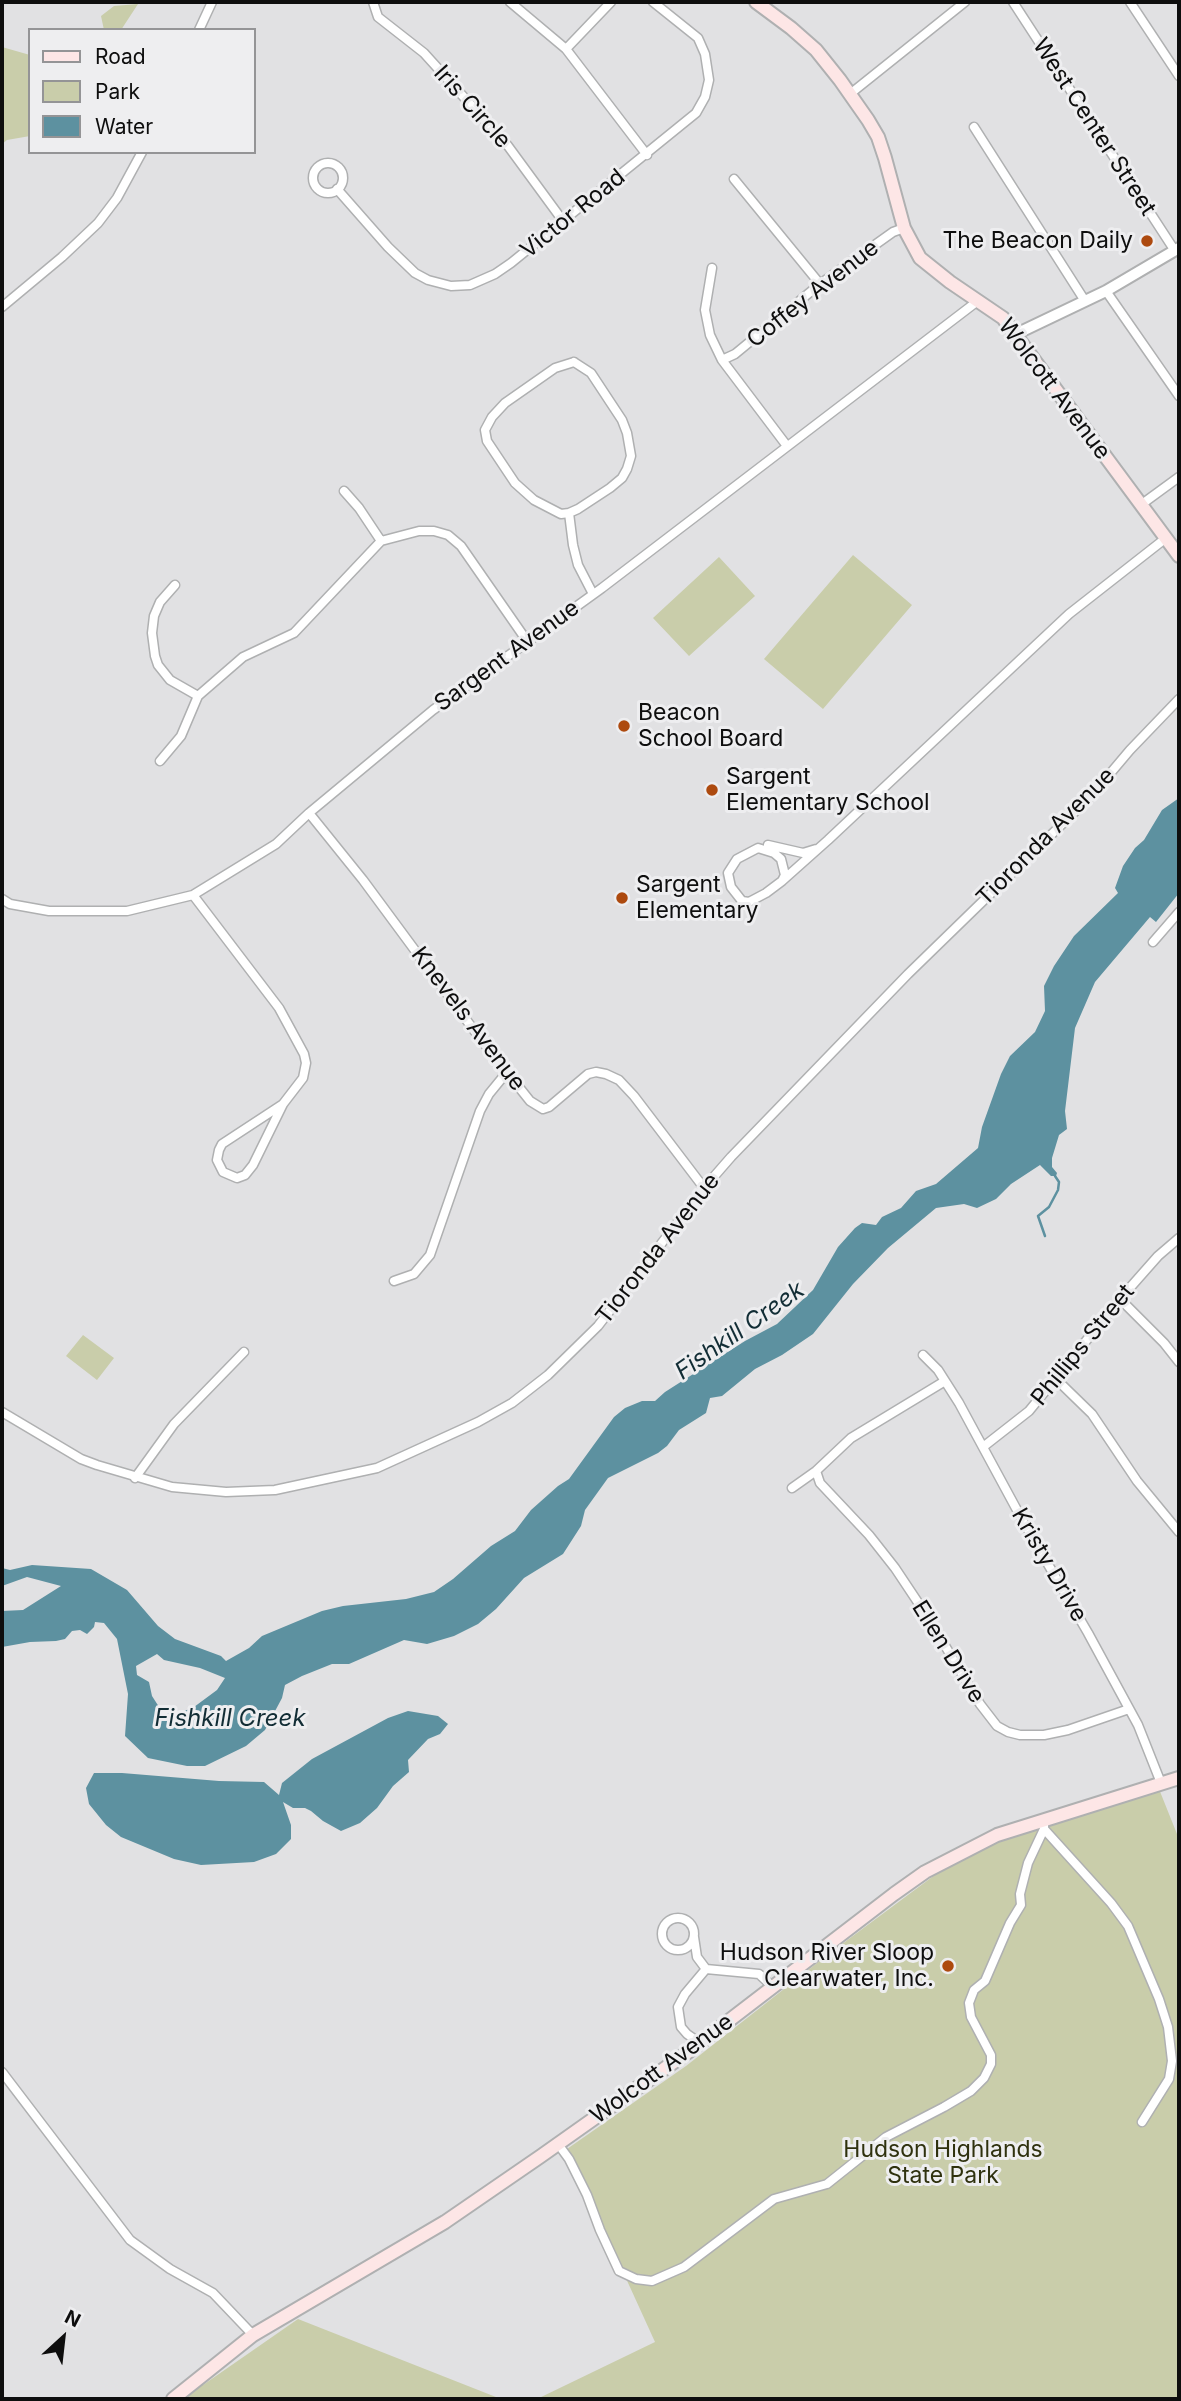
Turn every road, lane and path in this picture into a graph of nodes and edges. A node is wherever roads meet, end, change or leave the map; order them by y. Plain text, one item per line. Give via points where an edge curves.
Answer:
1 (212, 2) edge
2 (373, 2) edge
3 (510, 2) edge
4 (611, 2) edge
5 (653, 2) edge
6 (965, 2) edge
7 (1013, 2) edge
8 (1130, 2) edge
9 (762, 3) edge
10 (200, 28) edge
11 (566, 49) junction
12 (1179, 76) edge
13 (850, 94) junction
14 (975, 127) dead end
15 (141, 154) edge
16 (647, 155) junction
17 (734, 179) dead end
18 (337, 189) dead end
19 (563, 221) junction
20 (904, 228) junction
21 (1177, 250) edge
22 (712, 268) dead end
23 (820, 284) junction
24 (1106, 291) junction
25 (979, 300) junction
26 (1085, 301) junction
27 (2, 307) edge
28 (1016, 334) junction
29 (722, 360) junction
30 (1179, 396) edge
31 (788, 446) junction
32 (1179, 477) edge
33 (344, 491) dead end
34 (1142, 504) junction
35 (569, 513) junction
36 (1166, 538) junction
37 (381, 541) junction
38 (1179, 556) edge
39 (175, 585) dead end
40 (593, 594) junction
41 (527, 641) junction
42 (198, 696) junction
43 (1179, 699) edge
44 (160, 761) dead end
45 (309, 813) junction
46 (758, 848) junction
47 (819, 848) junction
48 (782, 881) junction
49 (193, 895) junction
50 (2, 899) edge
51 (1179, 912) edge
52 (1153, 942) dead end
53 (507, 1072) junction
54 (283, 1104) junction
55 (704, 1188) junction
56 (1179, 1238) edge
57 (394, 1281) dead end
58 (1120, 1299) junction
59 (244, 1352) dead end
60 (923, 1355) dead end
61 (1179, 1362) edge
62 (1056, 1380) junction
63 (945, 1381) junction
64 (2, 1412) edge
65 (983, 1447) junction
66 (816, 1471) junction
67 (135, 1478) junction
68 (792, 1488) dead end
69 (1179, 1532) edge
70 (1129, 1709) junction
71 (1179, 1778) edge
72 (1161, 1783) junction
73 (1044, 1824) junction
74 (694, 1937) dead end
75 (706, 1969) junction
76 (773, 1987) junction
77 (700, 2043) junction
78 (2, 2072) edge
79 (1142, 2122) dead end
80 (558, 2144) junction
81 (253, 2335) junction
82 (173, 2399) edge

1 - 10 street
2 - 19 street, Iris Circle via 378,17 424,53 508,146
3 - 11 street
4 - 11 street
5 - 16 street, Victor Road via 698,38 709,80 696,113
6 - 13 street
7 - 21 street, West Center Street
8 - 12 street
9 - 13 main road, Wolcott Avenue via 816,50
11 - 16 street
13 - 20 main road, Wolcott Avenue via 878,137
14 - 26 street
15 - 27 street via 98,223
16 - 19 street, Victor Road
17 - 23 street
18 - 19 street, Victor Road via 415,273 451,286 470,285 495,274
20 - 23 street, Coffey Avenue
20 - 25 main road, Wolcott Avenue via 927,264
21 - 24 street
22 - 29 street via 705,310
23 - 29 street, Coffey Avenue
24 - 26 street
24 - 30 street
25 - 28 main road, Wolcott Avenue
25 - 31 street, Sargent Avenue
26 - 28 street
28 - 34 main road, Wolcott Avenue
29 - 31 street
31 - 40 street, Sargent Avenue
32 - 34 street
33 - 37 street
34 - 36 main road, Wolcott Avenue
35 - 35 street via 622,478 631,456 622,420 591,373 575,362 555,368 505,403 485,430 486,442 515,483 548,510
35 - 40 street via 578,565
36 - 38 main road, Wolcott Avenue
36 - 47 street via 1069,614
37 - 41 street via 419,531 448,535 461,546
37 - 42 street via 294,633 243,657
39 - 42 street via 154,616 155,656 170,680
40 - 41 street, Sargent Avenue
41 - 45 street, Sargent Avenue via 433,710
42 - 44 street via 181,736
43 - 55 street, Tioronda Avenue via 1092,795 908,974
45 - 49 street, Sargent Avenue via 276,844
45 - 53 street, Knevels Avenue
46 - 47 street via 768,845 803,853
46 - 48 street via 780,859 785,875
46 - 48 street via 730,867 728,880 736,895 749,902
47 - 48 street
49 - 50 street, Sargent Avenue via 127,911 49,911
49 - 54 street via 279,1008 304,1054 303,1078
51 - 52 street
53 - 55 street, Knevels Avenue via 542,1109 588,1074 596,1072 618,1080
53 - 57 street via 480,1111 430,1255 414,1274
54 - 54 street via 222,1144 217,1160 223,1172 237,1178 245,1175
55 - 67 street, Tioronda Avenue via 598,1326 523,1396 478,1422 377,1468 275,1490 202,1492
56 - 58 street, Phillips Street
58 - 61 street
58 - 62 street, Phillips Street
59 - 67 street via 174,1424
60 - 63 street, Kristy Drive
62 - 65 street, Phillips Street via 1029,1411
62 - 69 street via 1092,1414
63 - 65 street, Kristy Drive
63 - 66 street via 850,1438
64 - 67 street, Tioronda Avenue via 82,1459
65 - 70 street, Kristy Drive
66 - 68 street
66 - 70 street, Ellen Drive via 820,1483 895,1568 997,1726 1020,1735 1044,1735
70 - 72 street, Kristy Drive
71 - 72 main road, Wolcott Avenue
72 - 73 main road, Wolcott Avenue
73 - 76 main road, Wolcott Avenue via 997,1835 925,1872
73 - 79 street via 1128,1926 1159,1999 1172,2061 1169,2079
73 - 80 street via 1028,1863 1021,1905 985,1981 974,1990 969,2003 971,2017 991,2055 984,2078 971,2091 886,2137 827,2184 774,2199 684,2267 652,2281 620,2271
74 - 75 street via 697,1957
75 - 76 street via 759,1974
75 - 77 street via 678,2007 681,2027
76 - 77 main road, Wolcott Avenue
77 - 80 main road, Wolcott Avenue
78 - 81 street via 130,2240 213,2293
80 - 81 main road, Wolcott Avenue via 445,2222
81 - 82 main road, Wolcott Avenue

